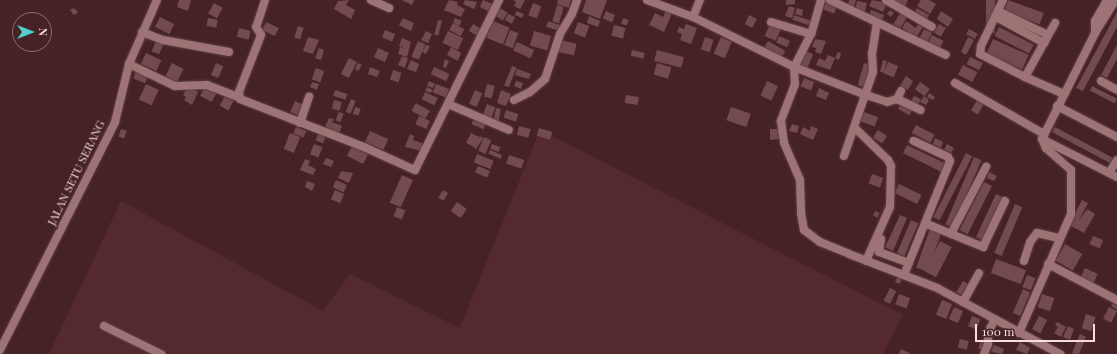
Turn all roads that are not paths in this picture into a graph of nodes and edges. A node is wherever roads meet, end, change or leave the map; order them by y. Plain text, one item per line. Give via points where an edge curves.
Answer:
1 (157, 0) edge
2 (264, 0) edge
3 (371, 0) edge
4 (499, 0) edge
5 (577, 0) edge
6 (647, 0) edge
7 (700, 0) edge
8 (821, 0) edge
9 (830, 0) edge
10 (886, 0) edge
11 (1003, 0) edge
12 (1106, 0) edge
13 (1116, 0) edge
14 (658, 2) edge
15 (389, 8) dead end
16 (997, 14) junction
17 (693, 17) junction
18 (770, 22) dead end
19 (1055, 23) dead end
20 (877, 24) junction
21 (932, 27) dead end
22 (142, 32) junction
23 (1095, 33) junction
24 (811, 34) junction
25 (1048, 35) junction
26 (1044, 43) junction
27 (229, 52) dead end
28 (946, 55) dead end
29 (129, 64) junction
30 (794, 67) junction
31 (1025, 77) junction
32 (1101, 81) dead end
33 (955, 83) dead end
34 (1116, 87) edge
35 (1064, 94) junction
36 (866, 95) junction
37 (239, 97) junction
38 (309, 98) dead end
39 (514, 100) dead end
40 (448, 104) junction
41 (1057, 106) junction
42 (921, 110) dead end
43 (300, 123) junction
44 (855, 128) junction
45 (510, 130) dead end
46 (1043, 136) junction
47 (1117, 137) edge
48 (914, 141) dead end
49 (844, 156) dead end
50 (1117, 160) edge
51 (986, 167) dead end
52 (1109, 173) junction
53 (1117, 177) edge
54 (1005, 201) dead end
55 (926, 224) junction
56 (880, 230) junction
57 (951, 234) junction
58 (1059, 238) junction
59 (866, 261) junction
60 (1024, 261) dead end
61 (909, 263) junction
62 (1048, 264) junction
63 (979, 273) dead end
64 (904, 275) junction
65 (1117, 300) edge
66 (963, 302) junction
67 (994, 320) junction
68 (104, 326) dead end
69 (1019, 333) junction
70 (0, 350) edge
71 (161, 354) edge
72 (984, 354) edge
73 (1060, 354) edge

1 - 22 street, JALAN SETU SERANG
2 - 37 street via 256,27 261,35
3 - 15 street
4 - 40 street
5 - 39 street via 560,34 544,79 530,92
6 - 14 street
7 - 17 street
8 - 24 street
9 - 20 street
10 - 21 street via 920,23
11 - 16 street
12 - 23 street via 1095,21
13 - 23 street
14 - 17 street
16 - 25 street
16 - 26 street
16 - 31 street via 981,46 980,54
17 - 30 street
18 - 24 street
19 - 25 street
20 - 28 street
20 - 36 street via 872,54 873,72
22 - 27 street via 163,40
22 - 29 street, JALAN SETU SERANG
23 - 35 street
24 - 30 street
25 - 26 street
26 - 31 street
29 - 37 street via 175,86 207,85
29 - 70 street, JALAN SETU SERANG via 112,128
30 - 36 street
30 - 59 street via 795,84 782,121 782,132 800,180 800,214 804,230 820,242
31 - 35 street
32 - 34 street
33 - 46 street
35 - 41 street
36 - 42 street via 887,102 899,95
36 - 44 street
37 - 43 street
38 - 43 street
40 - 43 street via 417,170 364,146
40 - 45 street
41 - 46 street
41 - 47 street
44 - 49 street
44 - 56 street via 891,166 890,207
46 - 52 street
46 - 58 street via 1046,148 1065,162 1071,171 1071,214
48 - 55 street via 949,158
50 - 52 street
51 - 57 street
52 - 53 street
54 - 57 street via 983,248
55 - 57 street
55 - 61 street
56 - 59 street
56 - 61 street via 883,234 879,252
58 - 60 street via 1036,233
58 - 62 street
59 - 64 street
61 - 64 street
62 - 65 street
62 - 69 street
63 - 66 street
64 - 66 street
66 - 67 street
67 - 69 street
67 - 72 street via 988,332 988,344
68 - 71 street
69 - 73 street

